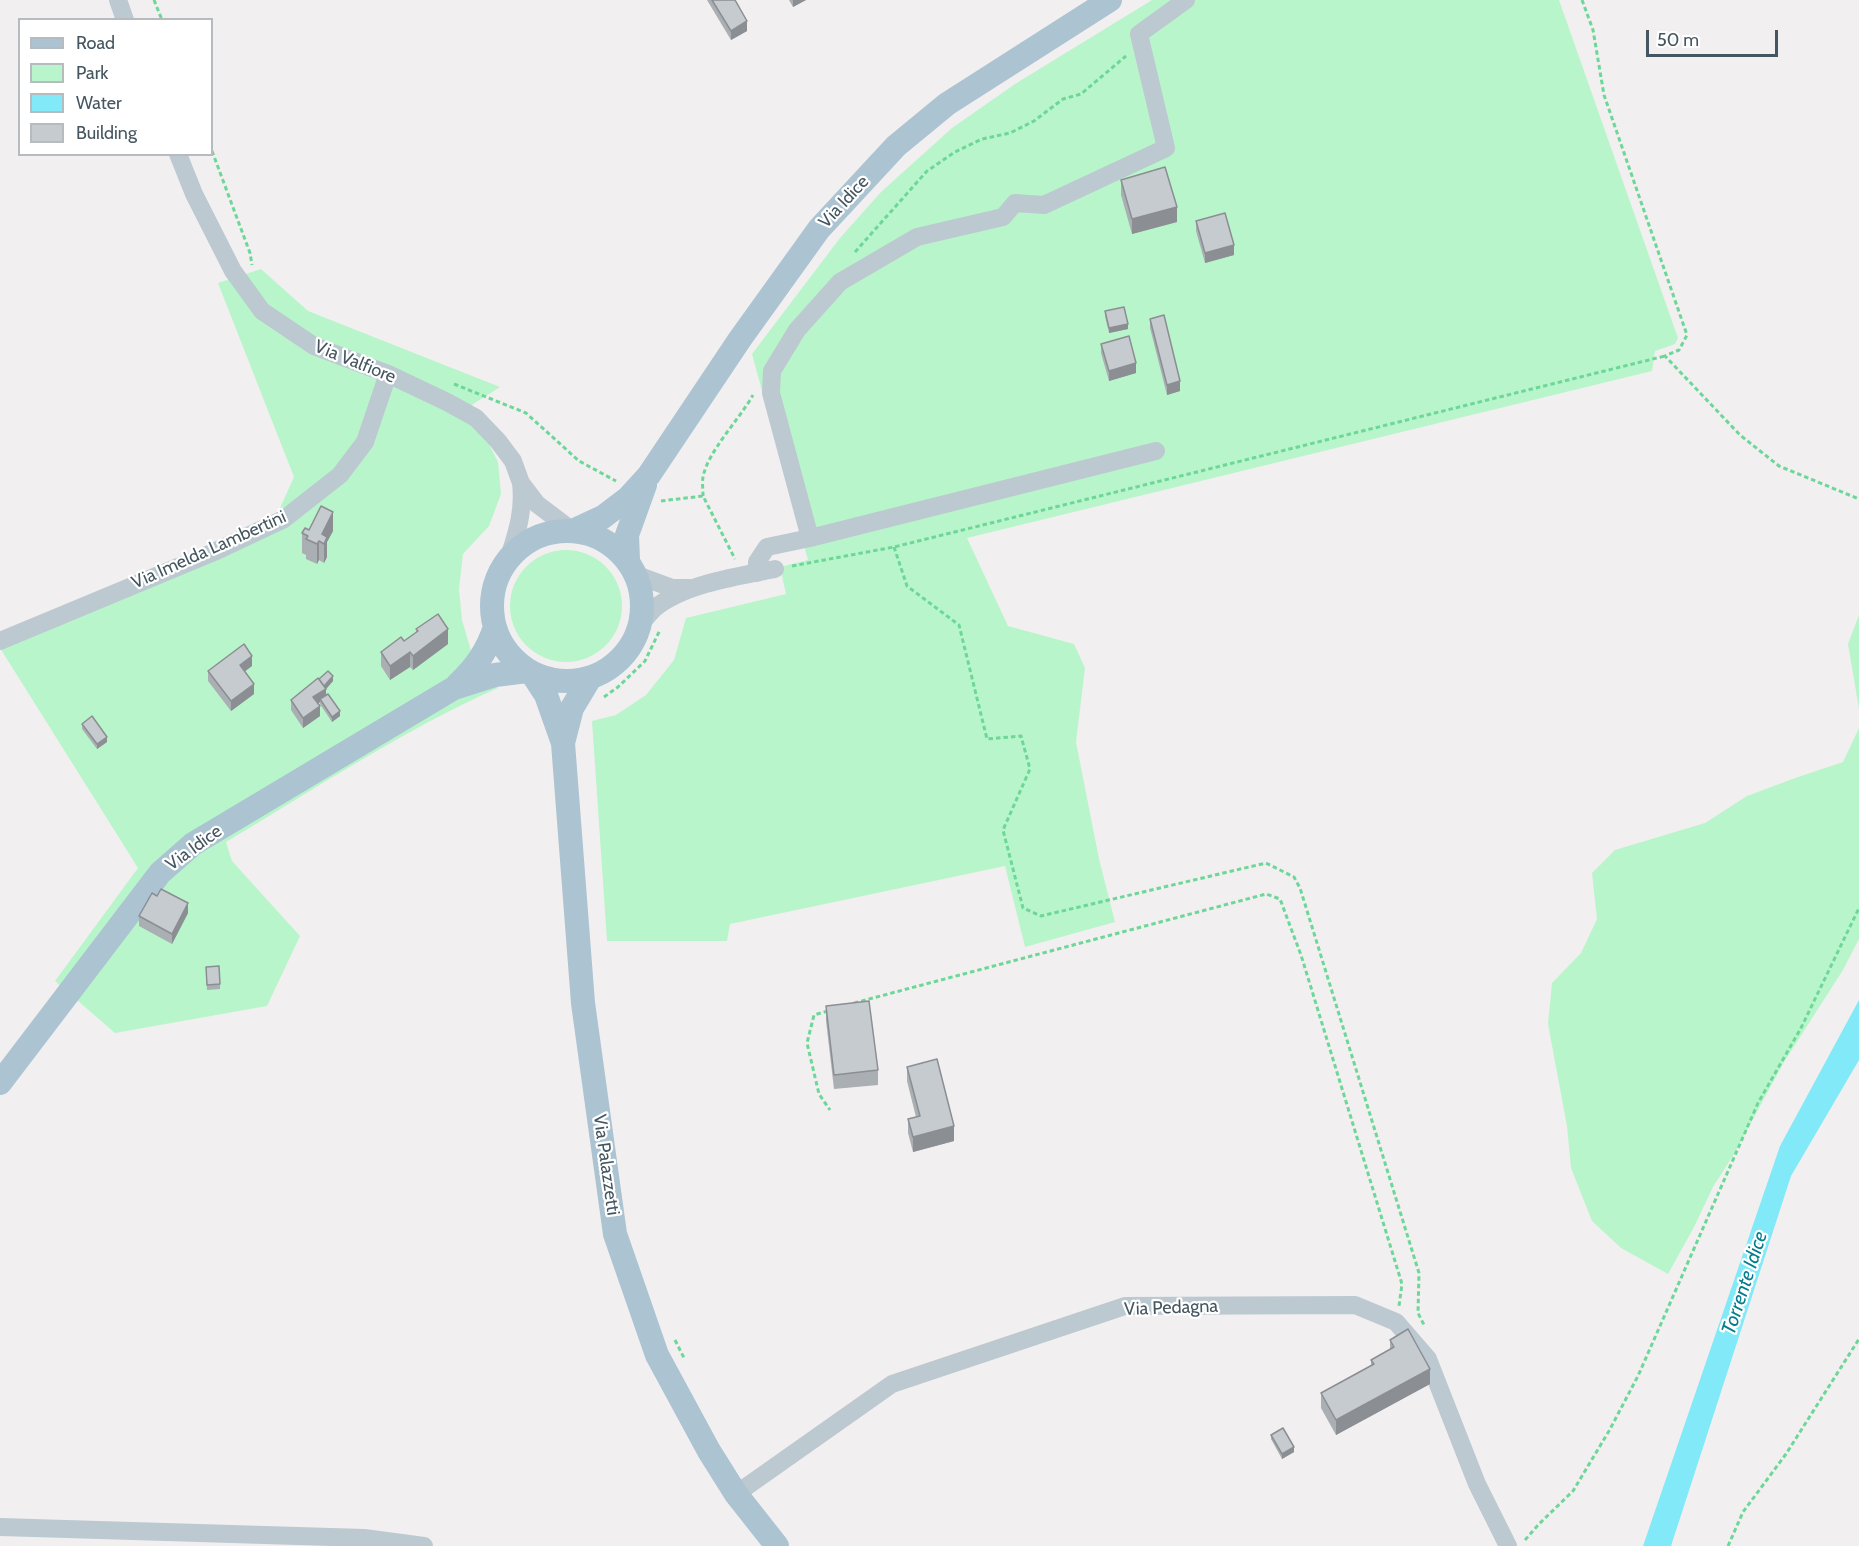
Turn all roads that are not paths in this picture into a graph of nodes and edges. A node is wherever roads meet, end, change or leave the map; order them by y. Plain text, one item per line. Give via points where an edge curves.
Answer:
1 (118, 0) edge
2 (1110, 0) edge
3 (1186, 0) edge
4 (124, 18) edge
5 (179, 156) edge
6 (388, 374) junction
7 (1156, 451) dead end
8 (649, 475) junction
9 (521, 483) junction
10 (572, 530) junction
11 (810, 538) junction
12 (510, 554) junction
13 (631, 567) junction
14 (695, 588) junction
15 (651, 626) junction
16 (495, 627) junction
17 (0, 641) edge
18 (530, 673) junction
19 (590, 678) junction
20 (454, 688) junction
21 (563, 744) junction
22 (0, 1083) edge
23 (736, 1494) junction
24 (0, 1527) edge
25 (1516, 1544) edge
26 (424, 1546) edge
27 (777, 1546) edge

1 - 4 street
2 - 8 main road, Via Idice via 947,104 896,146 819,229
3 - 11 street via 1139,34 1166,148 1044,205 1015,204 1003,217 917,237 840,282 797,330 772,371 771,393
5 - 6 street, Via Valfiore via 233,272 262,311 314,346
6 - 9 street, Via Valfiore via 476,418 513,462
6 - 17 street, Via Imelda Lambertini via 365,442 339,475 285,519
7 - 11 street
8 - 10 main road, Via Idice via 603,517
8 - 13 main road, Via Idice via 627,535
9 - 10 street, Via Valfiore via 537,504
9 - 12 street, Via Valfiore via 520,523
10 - 12 main road, Via Idice via 538,535
10 - 13 main road, Via Idice via 599,537
11 - 14 street via 767,547 757,562 758,573
12 - 16 main road, Via Idice via 495,577 490,604
13 - 14 street via 672,588
13 - 15 main road, Via Idice
14 - 15 street via 656,608
15 - 19 main road, Via Idice via 609,669
16 - 18 main road, Via Idice via 503,650
16 - 20 main road, Via Idice via 483,657
18 - 19 main road, Via Idice via 556,682
18 - 20 main road, Via Idice via 495,675
18 - 21 main road, Via Palazzetti via 546,695
19 - 21 main road, Via Palazzetti via 572,708
20 - 22 main road, Via Idice via 193,844 160,873
21 - 23 main road, Via Palazzetti via 583,1003 615,1234 657,1355
23 - 25 street, Via Pedagna via 892,1384 1125,1306 1355,1305 1396,1322 1428,1359 1477,1484
23 - 27 main road, Via Palazzetti
24 - 26 street via 364,1538

